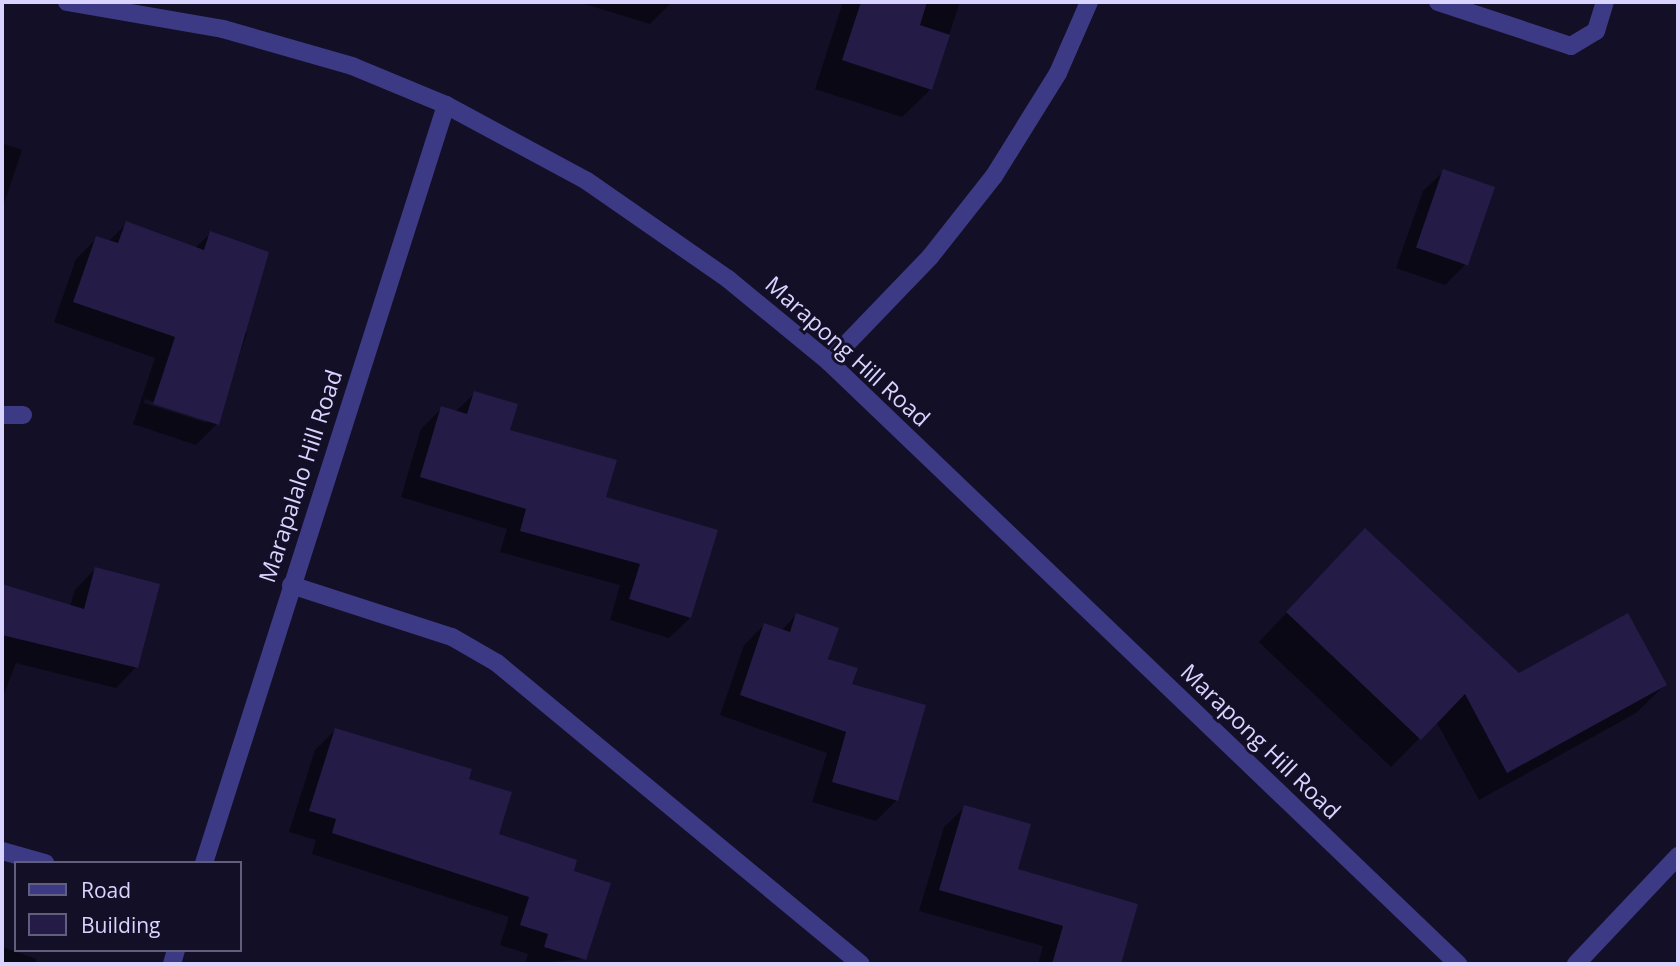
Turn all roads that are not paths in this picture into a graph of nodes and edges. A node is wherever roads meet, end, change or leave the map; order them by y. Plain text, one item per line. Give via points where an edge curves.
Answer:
1 (67, 2) edge
2 (1089, 2) edge
3 (1438, 2) edge
4 (1605, 2) edge
5 (446, 105) junction
6 (830, 362) junction
7 (2, 415) edge
8 (23, 415) dead end
9 (291, 585) junction
10 (2, 851) edge
11 (1678, 856) edge
12 (38, 861) edge
13 (205, 861) edge
14 (861, 964) edge
15 (1458, 964) edge
16 (1576, 964) edge

1 - 5 street, Marapong Hill Road via 223,29 352,66
2 - 6 street via 1058,73 994,176 930,257
3 - 4 street via 1572,46 1596,31
5 - 6 street, Marapong Hill Road via 587,181 728,279
5 - 9 street, Marapalalo Hill Road
6 - 15 street, Marapong Hill Road
7 - 8 street
9 - 13 street, Marapalalo Hill Road
9 - 14 street via 452,637 497,663
10 - 12 street
11 - 16 street

